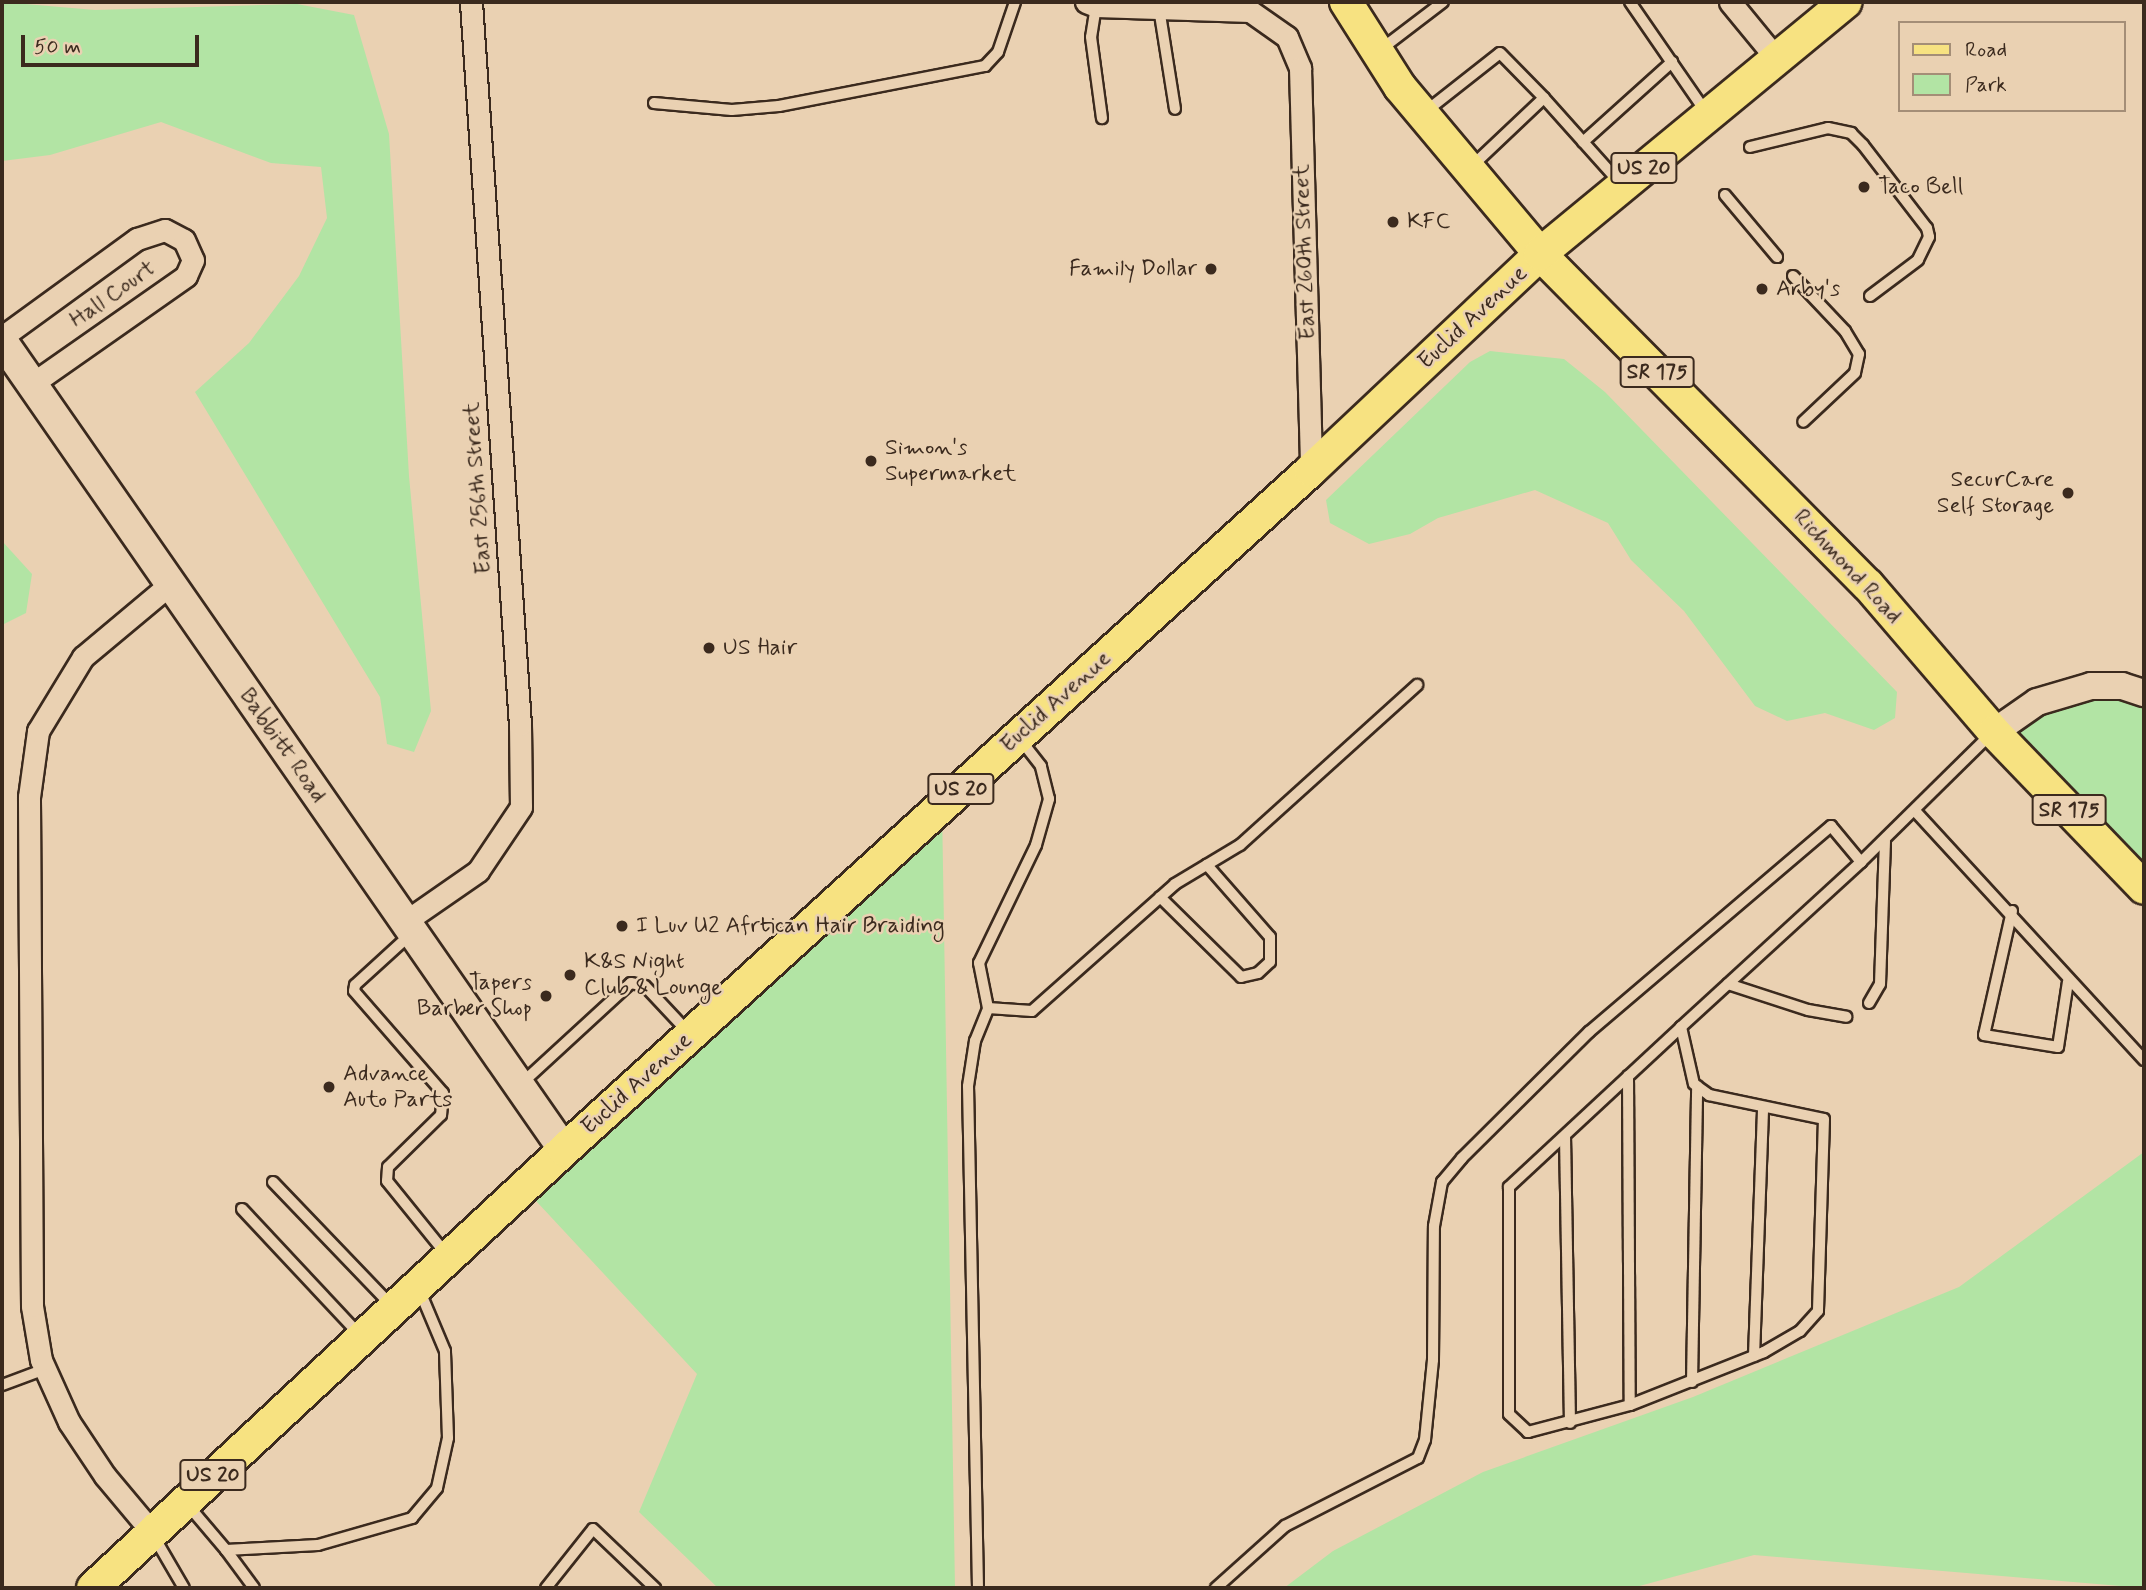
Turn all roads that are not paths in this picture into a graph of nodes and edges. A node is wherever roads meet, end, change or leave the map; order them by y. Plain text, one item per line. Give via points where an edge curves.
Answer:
1 (471, 2) edge
2 (1015, 2) edge
3 (1346, 2) edge
4 (1443, 2) edge
5 (1630, 2) edge
6 (1730, 2) edge
7 (1846, 2) edge
8 (1099, 4) edge
9 (1194, 6) edge
10 (1159, 8) junction
11 (1378, 52) junction
12 (1776, 58) junction
13 (1672, 62) junction
14 (1544, 98) junction
15 (654, 103) dead end
16 (1175, 109) dead end
17 (1423, 114) junction
18 (1708, 115) junction
19 (1102, 118) dead end
20 (1583, 142) junction
21 (1750, 147) dead end
22 (1470, 168) junction
23 (1622, 186) junction
24 (1725, 195) dead end
25 (1540, 254) junction
26 (1777, 257) dead end
27 (1793, 276) dead end
28 (1870, 296) dead end
29 (2, 339) edge
30 (32, 384) junction
31 (1803, 422) dead end
32 (1311, 470) junction
33 (169, 585) junction
34 (1416, 685) dead end
35 (2144, 693) edge
36 (1994, 732) junction
37 (1018, 737) junction
38 (1916, 812) junction
39 (1885, 841) junction
40 (1861, 862) junction
41 (1207, 865) junction
42 (2144, 888) edge
43 (1160, 897) junction
44 (2012, 911) junction
45 (410, 927) junction
46 (2068, 982) junction
47 (1728, 984) junction
48 (1869, 1003) dead end
49 (988, 1008) junction
50 (1846, 1017) dead end
51 (1681, 1027) junction
52 (691, 1035) junction
53 (2144, 1060) edge
54 (1628, 1076) junction
55 (519, 1086) junction
56 (1697, 1086) junction
57 (1763, 1108) junction
58 (1565, 1136) junction
59 (564, 1150) junction
60 (273, 1182) dead end
61 (242, 1209) dead end
62 (449, 1257) junction
63 (418, 1286) junction
64 (394, 1308) junction
65 (362, 1337) junction
66 (1754, 1356) junction
67 (45, 1368) junction
68 (1692, 1382) junction
69 (2, 1385) edge
70 (1630, 1405) junction
71 (1570, 1423) junction
72 (185, 1502) junction
73 (152, 1532) junction
74 (226, 1549) junction
75 (93, 1588) edge
76 (184, 1588) edge
77 (254, 1588) edge
78 (546, 1588) edge
79 (654, 1588) edge
80 (978, 1588) edge
81 (1216, 1588) edge

1 - 45 street, East 256th Street via 520,725 521,807 478,871
2 - 15 lane via 998,52 985,66 779,107 732,110
3 - 11 main road, SR 175
4 - 11 lane
5 - 13 lane
6 - 12 street
7 - 12 main road, Euclid Avenue / US 20
8 - 10 street
8 - 19 lane via 1091,37
9 - 10 street
9 - 32 street, East 260th Street via 1250,11 1287,37 1300,68
10 - 16 lane
11 - 17 main road, SR 175
12 - 18 main road, Euclid Avenue / US 20
13 - 18 lane
13 - 20 lane
14 - 17 lane via 1500,53
14 - 20 lane
14 - 22 lane
17 - 22 main road, SR 175
18 - 23 main road, Euclid Avenue / US 20
20 - 23 lane
21 - 28 lane via 1828,128 1851,134 1870,155 1929,237 1918,260
22 - 25 main road, SR 175
23 - 25 main road, Euclid Avenue / US 20
24 - 26 lane
25 - 32 main road, Euclid Avenue / US 20
25 - 36 main road, Richmond Road / SR 175 via 1868,585
27 - 31 lane via 1845,331 1859,354 1854,373
29 - 30 main road, Babbitt Road
29 - 30 street, Hall Court via 136,239 165,230 184,240 192,260 186,276
30 - 33 main road, Babbitt Road
32 - 37 main road, Euclid Avenue / US 20
33 - 45 main road, Babbitt Road
33 - 67 street via 83,657 38,731 29,797 32,1306
34 - 41 lane via 1240,845
35 - 36 street via 2122,686 2091,686 2037,702
36 - 38 lane
36 - 42 main road, Richmond Road / SR 175
37 - 49 lane via 1041,766 1049,799 1036,845 979,963
37 - 52 main road, Euclid Avenue / US 20
38 - 39 lane
38 - 44 lane
39 - 40 lane
39 - 48 lane via 1880,984
40 - 47 lane
40 - 81 lane via 1831,826 1589,1032 1462,1158 1442,1182 1434,1226 1433,1360 1425,1440 1418,1458 1284,1526
41 - 43 lane
41 - 43 lane via 1270,937 1270,962 1258,973 1241,977
43 - 49 lane via 1032,1011
44 - 46 lane
44 - 46 lane via 1984,1035 2058,1047
45 - 55 main road, Babbitt Road
45 - 62 lane via 354,991 443,1093 441,1115 388,1167 387,1181
46 - 53 lane
47 - 50 lane
47 - 51 lane
49 - 80 lane via 975,1041 968,1086
51 - 54 lane
51 - 56 lane
52 - 55 lane via 645,986 631,983
52 - 59 main road, Euclid Avenue / US 20
54 - 58 lane
54 - 70 lane
55 - 59 main road, Babbitt Road
56 - 57 lane via 1728,1102
56 - 68 lane
57 - 66 lane
57 - 66 lane via 1824,1119 1818,1311 1800,1331
58 - 71 lane
58 - 71 lane via 1509,1187 1509,1414 1528,1432
59 - 62 main road, Euclid Avenue / US 20
60 - 64 lane
61 - 65 lane
62 - 63 main road, Euclid Avenue / US 20
63 - 64 main road, Euclid Avenue / US 20
63 - 74 lane via 445,1351 448,1438 437,1488 412,1518 318,1545
64 - 65 main road, Euclid Avenue / US 20
65 - 72 main road, Euclid Avenue / US 20
66 - 68 lane
67 - 69 lane
67 - 73 street via 69,1422 105,1476
68 - 70 lane
70 - 71 lane
72 - 73 main road, Euclid Avenue / US 20
72 - 74 lane
73 - 75 main road, Euclid Avenue / US 20
73 - 76 lane
74 - 77 lane
78 - 79 lane via 593,1529

